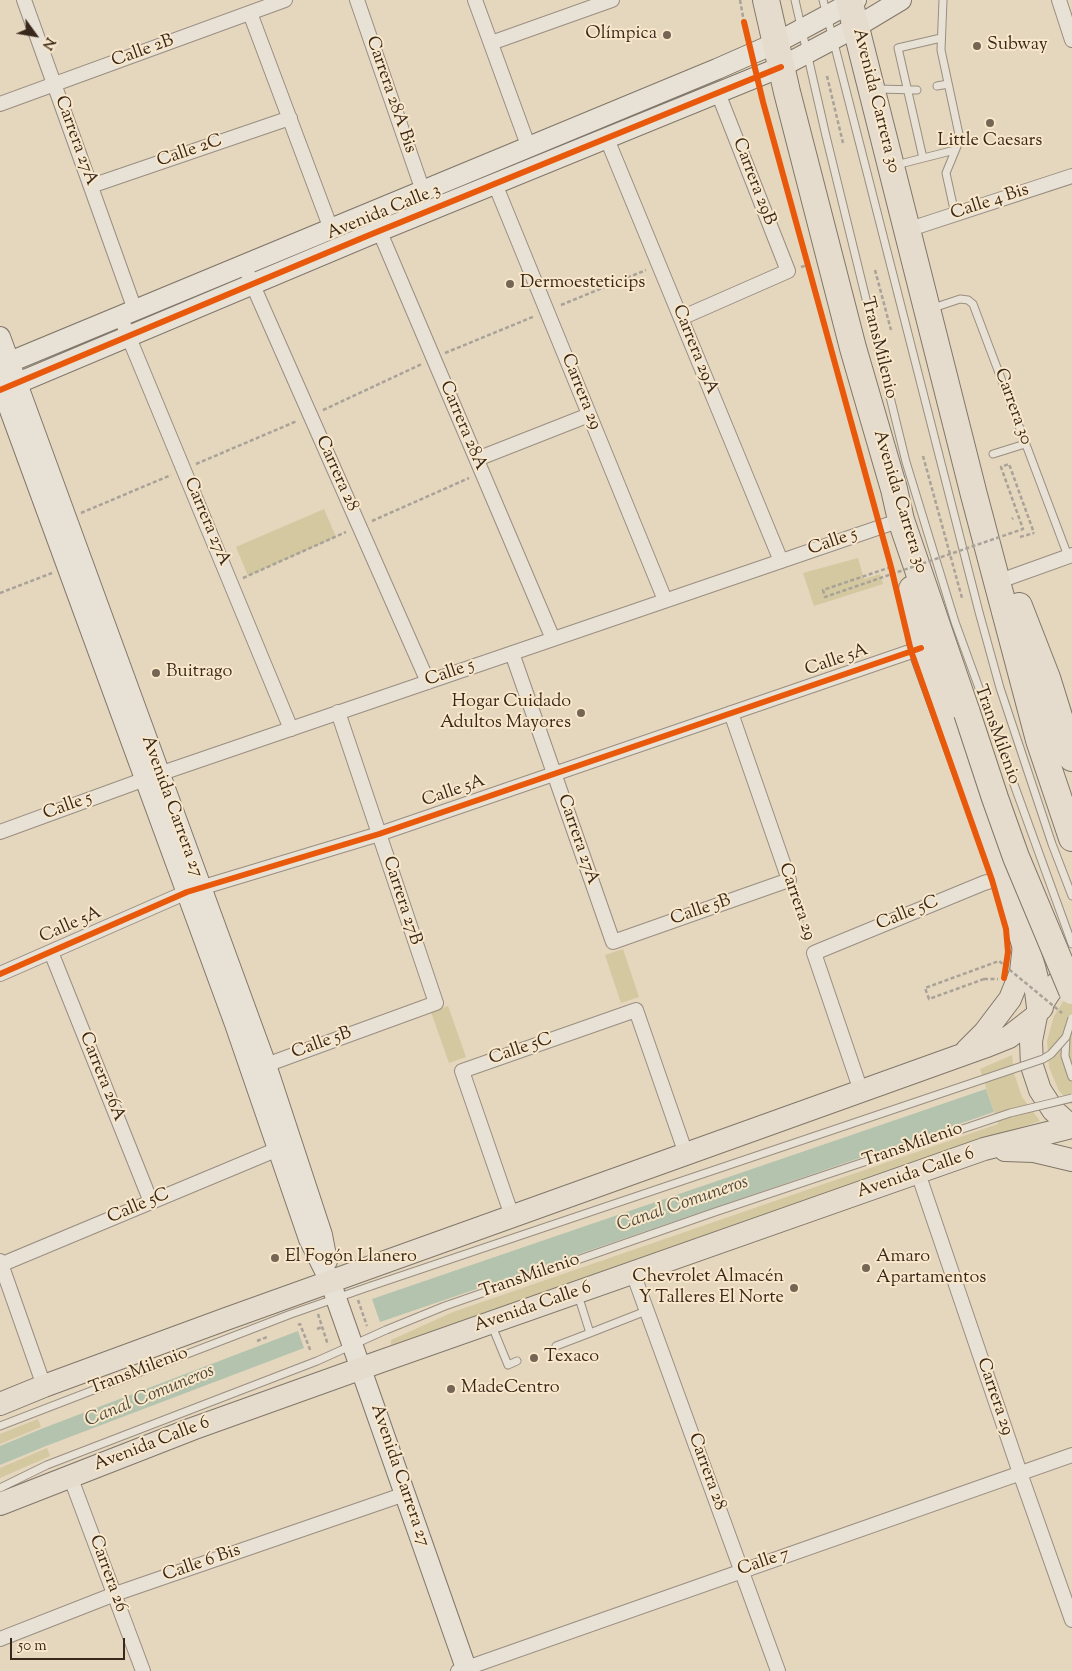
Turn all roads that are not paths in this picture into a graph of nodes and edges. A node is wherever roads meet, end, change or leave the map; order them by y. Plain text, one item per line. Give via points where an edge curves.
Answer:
1 (24, 0) edge
2 (285, 0) edge
3 (357, 0) edge
4 (475, 0) edge
5 (612, 0) edge
6 (766, 0) edge
7 (795, 0) edge
8 (900, 0) edge
9 (943, 0) edge
10 (1059, 0) edge
11 (825, 8) edge
12 (853, 8) edge
13 (250, 13) junction
14 (802, 29) junction
15 (941, 38) junction
16 (832, 40) junction
17 (1072, 40) edge
18 (491, 43) junction
19 (807, 53) junction
20 (779, 55) junction
21 (948, 84) junction
22 (55, 85) junction
23 (937, 86) dead end
24 (872, 89) junction
25 (907, 90) junction
26 (917, 90) dead end
27 (718, 93) junction
28 (0, 104) edge
29 (290, 118) junction
30 (607, 139) junction
31 (529, 148) junction
32 (955, 150) junction
33 (922, 158) junction
34 (891, 166) junction
35 (1072, 176) edge
36 (496, 184) junction
37 (91, 186) junction
38 (424, 191) junction
39 (371, 212) junction
40 (955, 214) junction
41 (331, 229) junction
42 (907, 230) junction
43 (379, 231) junction
44 (244, 265) junction
45 (252, 284) junction
46 (927, 310) junction
47 (128, 313) junction
48 (681, 318) junction
49 (128, 336) junction
50 (0, 337) edge
51 (5, 364) edge
52 (5, 386) edge
53 (589, 415) junction
54 (1025, 444) junction
55 (993, 454) dead end
56 (477, 459) junction
57 (974, 494) junction
58 (902, 520) junction
59 (1070, 555) edge
60 (781, 561) junction
61 (1008, 578) junction
62 (665, 600) junction
63 (553, 639) junction
64 (921, 648) junction
65 (512, 653) junction
66 (428, 682) junction
67 (338, 712) junction
68 (731, 713) junction
69 (291, 728) junction
70 (1072, 758) edge
71 (554, 774) junction
72 (153, 776) junction
73 (1, 828) edge
74 (379, 834) junction
75 (1072, 838) edge
76 (1004, 877) junction
77 (788, 880) joint
78 (194, 890) junction
79 (1072, 896) edge
80 (613, 942) joint
81 (1072, 944) edge
82 (1016, 950) junction
83 (51, 952) junction
84 (814, 953) joint
85 (1072, 969) edge
86 (0, 974) edge
87 (1072, 990) edge
88 (436, 1003) joint
89 (1038, 1012) junction
90 (1069, 1019) edge
91 (1066, 1037) junction
92 (963, 1054) junction
93 (266, 1065) junction
94 (1072, 1077) edge
95 (861, 1091) junction
96 (1072, 1098) edge
97 (1072, 1127) edge
98 (278, 1149) junction
99 (984, 1149) junction
100 (686, 1154) junction
101 (1072, 1160) edge
102 (918, 1173) junction
103 (151, 1202) junction
104 (512, 1216) junction
105 (0, 1263) edge
106 (633, 1273) junction
107 (334, 1290) junction
108 (577, 1293) junction
109 (646, 1311) junction
110 (491, 1323) junction
111 (590, 1333) junction
112 (353, 1345) junction
113 (556, 1346) dead end
114 (518, 1361) dead end
115 (361, 1368) junction
116 (44, 1386) junction
117 (0, 1404) edge
118 (0, 1426) edge
119 (1072, 1455) edge
120 (1020, 1473) junction
121 (70, 1476) junction
122 (0, 1488) edge
123 (405, 1494) junction
124 (0, 1504) edge
125 (742, 1570) junction
126 (115, 1594) junction
127 (1072, 1620) edge
128 (0, 1639) edge
129 (463, 1670) edge
130 (143, 1671) edge
131 (778, 1671) edge

1 - 22 street, Carrera 27A
2 - 13 street, Calle 2B
3 - 38 street, Carrera 28A Bis
4 - 18 street
5 - 18 street
6 - 20 highway, Avenida Carrera 30
7 - 14 lane, TransMilenio
8 - 12 main road, Avenida Calle 3
9 - 15 lane
10 - 17 street
11 - 12 main road, Avenida Calle 3
11 - 14 main road, Avenida Calle 3
11 - 16 lane, TransMilenio
12 - 16 main road, Avenida Calle 3
12 - 24 highway, Avenida Carrera 30
13 - 22 street, Calle 2B
13 - 29 street
14 - 19 lane, TransMilenio
14 - 20 main road, Avenida Calle 3
15 - 21 lane
15 - 25 lane via 898,48
16 - 19 main road, Avenida Calle 3
16 - 79 lane, TransMilenio via 1000,688
18 - 31 street
19 - 20 main road, Avenida Calle 3
19 - 81 lane, TransMilenio via 906,462 955,622
20 - 27 main road, Avenida Calle 3
20 - 31 main road, Avenida Calle 3 via 751,54
20 - 58 highway, Avenida Carrera 30 via 850,339
21 - 23 lane
21 - 32 lane via 960,139
22 - 28 street, Calle 2B
22 - 37 street, Carrera 27A
24 - 25 lane
24 - 34 highway, Avenida Carrera 30
25 - 26 lane
25 - 33 lane
27 - 30 main road, Avenida Calle 3
27 - 48 street, Carrera 29B via 788,271
29 - 37 street, Calle 2C
29 - 41 street
30 - 36 main road, Avenida Calle 3
30 - 48 street, Carrera 29A
31 - 38 main road, Avenida Calle 3
32 - 33 lane
32 - 40 lane via 946,173
33 - 34 lane
34 - 42 highway, Avenida Carrera 30
35 - 40 street, Calle 4 Bis
36 - 43 main road, Avenida Calle 3
36 - 53 street, Carrera 29
37 - 47 street, Carrera 27A
38 - 39 main road, Avenida Calle 3
39 - 41 main road, Avenida Calle 3
39 - 43 street, Carrera 28A
40 - 42 street, Calle 4 Bis
41 - 44 main road, Avenida Calle 3
42 - 46 highway, Avenida Carrera 30
43 - 45 main road, Avenida Calle 3
43 - 56 street, Carrera 28A
44 - 45 street, Carrera 28
44 - 47 main road, Avenida Calle 3
45 - 49 main road, Avenida Calle 3
45 - 66 street, Carrera 28
46 - 54 lane, Carrera 30 via 960,299 973,304
46 - 57 highway, Avenida Carrera 30
47 - 49 street, Carrera 27A
47 - 51 main road, Avenida Calle 3
48 - 60 street, Carrera 29A
49 - 52 main road, Avenida Calle 3
49 - 69 street, Carrera 27A
50 - 51 main road, Avenida Carrera 27
51 - 52 main road, Avenida Carrera 27
52 - 72 main road, Avenida Carrera 27 via 69,567
52 - 72 main road, Avenida Carrera 27 via 67,519
53 - 56 street
53 - 62 street, Carrera 29
54 - 55 lane
54 - 59 lane, Carrera 30
56 - 63 street, Carrera 28A
57 - 61 highway
57 - 75 highway, Avenida Carrera 30 via 1044,756
58 - 60 street, Calle 5
58 - 64 highway
58 - 87 highway, Avenida Carrera 30, bridge via 1016,857
59 - 61 street
60 - 62 street, Calle 5
61 - 70 highway via 1048,678
62 - 63 street, Calle 5
63 - 65 street, Calle 5
64 - 68 street, Calle 5A
64 - 76 highway
65 - 66 street, Calle 5
65 - 71 street, Carrera 27A
66 - 67 street, Calle 5
67 - 69 street, Calle 5
67 - 74 street, Carrera 27B
68 - 71 street, Calle 5A
68 - 77 street, Carrera 29
69 - 72 street, Calle 5
71 - 74 street, Calle 5A
71 - 80 street, Carrera 27A
72 - 73 street, Calle 5
72 - 78 main road, Avenida Carrera 27
74 - 78 street, Calle 5A
74 - 88 street, Carrera 27B
76 - 82 highway
76 - 84 street, Calle 5C
77 - 80 street, Calle 5B
78 - 83 street, Calle 5A
78 - 93 main road, Avenida Carrera 27
78 - 98 main road, Avenida Carrera 27
82 - 89 highway via 1038,991
82 - 92 main road via 1022,972 1010,999
83 - 86 street, Calle 5A
83 - 103 street, Carrera 26A
84 - 95 street, Carrera 29
85 - 89 main road via 1053,987
88 - 93 street, Calle 5B
89 - 92 main road via 1009,1037
89 - 97 main road via 1031,1041 1032,1066 1040,1090 1053,1110
90 - 91 lane, TransMilenio, bridge
91 - 94 lane, TransMilenio via 1065,1056
91 - 107 lane, TransMilenio, bridge via 1043,1059 371,1286
92 - 95 main road
93 - 107 main road, Avenida Carrera 27 via 322,1235
95 - 100 main road
96 - 112 lane, TransMilenio, bridge via 1010,1113 733,1206 454,1303
97 - 99 main road, Avenida Calle 6
98 - 103 street, Calle 5C
98 - 107 main road, Avenida Carrera 27 via 309,1239
99 - 101 main road via 1034,1151
99 - 102 main road, Avenida Calle 6
100 - 104 main road
100 - 104 street, Calle 5C via 636,1010 462,1071
102 - 106 main road, Avenida Calle 6
102 - 120 street, Carrera 29
103 - 105 street, Calle 5C
104 - 107 main road
105 - 116 street
106 - 108 main road, Avenida Calle 6
106 - 109 street, Carrera 28
107 - 112 main road, Avenida Carrera 27
107 - 116 main road
107 - 118 lane, TransMilenio
108 - 110 main road, Avenida Calle 6
108 - 111 lane
109 - 111 lane
109 - 125 street, Carrera 28
110 - 114 lane via 508,1365
110 - 115 main road, Avenida Calle 6
111 - 113 lane
112 - 115 main road, Avenida Carrera 27
112 - 122 lane, TransMilenio via 47,1465
115 - 121 main road, Avenida Calle 6
115 - 123 main road, Avenida Carrera 27
116 - 117 main road
119 - 120 street, Calle 7
120 - 125 street, Calle 7
120 - 127 street, Carrera 29
121 - 124 main road, Avenida Calle 6
121 - 126 street, Carrera 26
123 - 126 street, Calle 6 Bis
123 - 129 main road, Avenida Carrera 27
125 - 129 street, Calle 7
125 - 131 street, Carrera 28
126 - 128 street, Calle 6 Bis
126 - 130 street, Carrera 26

